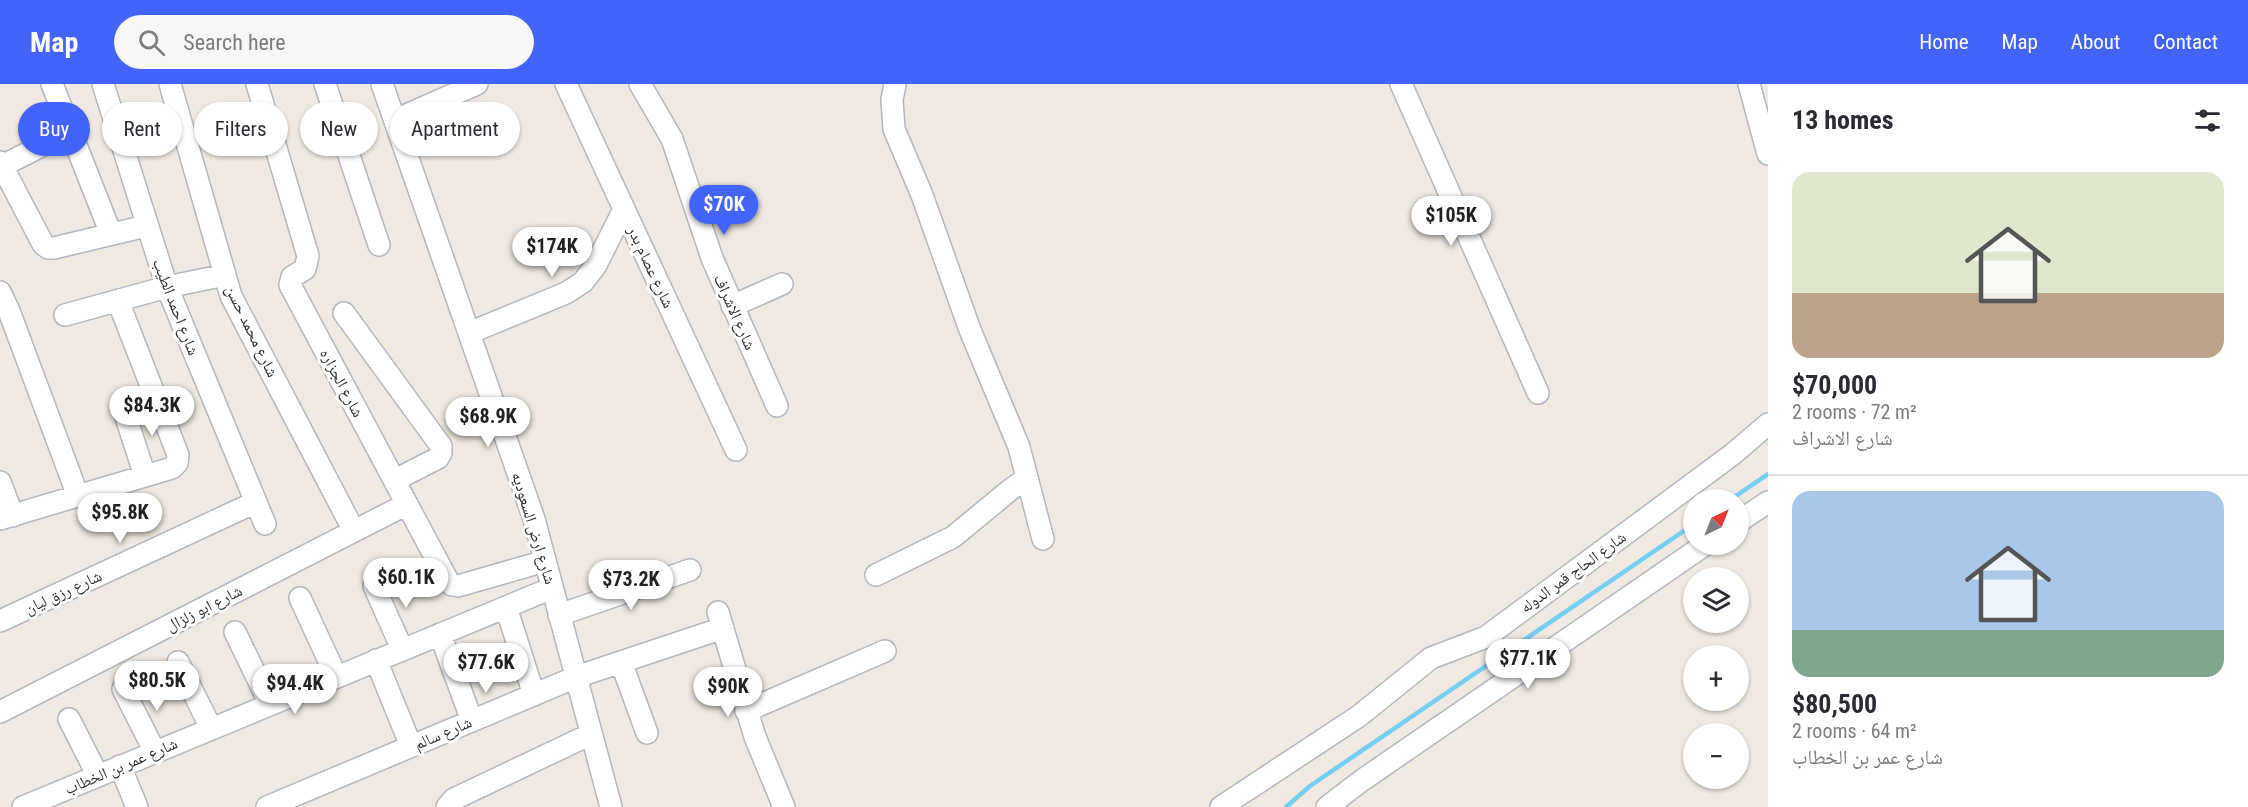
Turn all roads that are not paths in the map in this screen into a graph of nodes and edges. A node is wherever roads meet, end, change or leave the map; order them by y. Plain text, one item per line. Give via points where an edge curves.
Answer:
1 (52, 84) edge
2 (103, 84) edge
3 (170, 84) edge
4 (257, 84) edge
5 (325, 84) edge
6 (382, 84) edge
7 (477, 84) edge
8 (566, 84) edge
9 (640, 84) edge
10 (895, 84) edge
11 (1401, 84) edge
12 (1749, 84) edge
13 (59, 102) edge
14 (436, 102) edge
15 (390, 106) edge
16 (1768, 154) edge
17 (20, 156) edge
18 (81, 156) edge
19 (408, 156) edge
20 (1, 165) edge
21 (624, 209) junction
22 (146, 226) junction
23 (111, 234) junction
24 (379, 245) dead end
25 (225, 275) junction
26 (782, 284) dead end
27 (167, 287) junction
28 (0, 292) edge
29 (118, 301) junction
30 (732, 306) junction
31 (345, 313) dead end
32 (65, 315) dead end
33 (469, 333) junction
34 (1538, 393) dead end
35 (777, 406) dead end
36 (123, 408) dead end
37 (1768, 424) edge
38 (736, 450) dead end
39 (145, 477) junction
40 (1027, 478) junction
41 (394, 480) junction
42 (0, 482) edge
43 (78, 496) junction
44 (256, 502) junction
45 (1768, 502) edge
46 (407, 504) junction
47 (1749, 515) edge
48 (6, 518) edge
49 (265, 524) dead end
50 (354, 531) junction
51 (1043, 538) dead end
52 (1690, 555) edge
53 (545, 561) junction
54 (690, 570) dead end
55 (876, 575) dead end
56 (374, 586) dead end
57 (552, 588) junction
58 (300, 598) dead end
59 (506, 607) junction
60 (559, 615) junction
61 (0, 621) edge
62 (235, 632) dead end
63 (440, 634) junction
64 (402, 649) junction
65 (885, 651) dead end
66 (376, 660) junction
67 (178, 662) dead end
68 (621, 662) junction
69 (336, 676) junction
70 (576, 677) junction
71 (123, 689) dead end
72 (534, 695) junction
73 (270, 704) junction
74 (746, 711) junction
75 (0, 712) edge
76 (69, 719) dead end
77 (472, 721) junction
78 (211, 729) junction
79 (647, 733) dead end
80 (591, 734) junction
81 (411, 746) junction
82 (155, 752) junction
83 (120, 766) junction
84 (98, 776) junction
85 (23, 807) edge
86 (137, 807) edge
87 (267, 807) edge
88 (447, 807) edge
89 (611, 807) edge
90 (784, 807) edge
91 (1221, 807) edge
92 (1328, 807) edge

1 - 13 street
2 - 22 street, شارع احمد الطيب
3 - 25 street, شارع محمد حسن
4 - 41 street, شارع الجزاره via 308,256 304,269 292,277 290,285
5 - 24 street
6 - 15 street, شارع ارض السعوديه
7 - 14 street
8 - 21 street, شارع عصام بدر
9 - 30 street, شارع الاشراف via 672,139 702,234
10 - 40 street via 891,107 894,129
11 - 34 street
12 - 16 street
17 - 20 street
18 - 23 street
19 - 33 street, شارع ارض السعوديه
20 - 23 street via 45,246 54,248
21 - 33 street via 596,265 583,282 566,293
21 - 38 street, شارع عصام بدر
22 - 23 street
22 - 27 street, شارع احمد الطيب
25 - 27 street
25 - 50 street, شارع محمد حسن via 231,296
26 - 30 street
27 - 29 street
27 - 44 street, شارع احمد الطيب
28 - 43 street
29 - 32 street
29 - 39 street via 178,455 172,468
30 - 35 street, شارع الاشراف
31 - 41 street via 441,446 438,458
33 - 53 street, شارع ارض السعوديه
36 - 39 street
37 - 91 street, شارع الحاج قمر الدوله via 1486,637 1431,658 1359,716
39 - 43 street
40 - 51 street
40 - 55 street via 952,537
41 - 46 street, شارع الجزاره
42 - 48 street
43 - 48 street
44 - 49 street, شارع احمد الطيب
44 - 61 street, شارع رزق ليان
45 - 47 street
46 - 50 street, شارع ابو زلزال
46 - 53 street, شارع الجزاره via 452,585
50 - 75 street, شارع ابو زلزال
52 - 92 street
53 - 57 street, شارع ارض السعوديه
54 - 60 street
56 - 64 street
57 - 59 street, شارع عمر بن الخطاب
57 - 60 street, شارع ارض السعوديه
58 - 69 street
59 - 63 street, شارع عمر بن الخطاب
59 - 72 street
60 - 70 street, شارع ارض السعوديه
62 - 73 street
63 - 64 street, شارع عمر بن الخطاب
63 - 77 street
64 - 66 street, شارع عمر بن الخطاب
65 - 74 street
66 - 69 street, شارع عمر بن الخطاب
66 - 81 street
67 - 78 street
68 - 70 street, شارع سالم
68 - 74 street, شارع سالم via 720,620
68 - 79 street
69 - 73 street, شارع عمر بن الخطاب
70 - 72 street, شارع سالم
70 - 80 street, شارع ارض السعوديه
71 - 82 street
72 - 77 street, شارع سالم
73 - 78 street, شارع عمر بن الخطاب
74 - 90 street
76 - 84 street
77 - 81 street, شارع سالم
78 - 82 street, شارع عمر بن الخطاب
80 - 88 street via 454,799
80 - 89 street, شارع ارض السعوديه
81 - 87 street, شارع سالم
82 - 83 street, شارع عمر بن الخطاب
83 - 84 street, شارع عمر بن الخطاب
83 - 86 street
84 - 85 street, شارع عمر بن الخطاب

